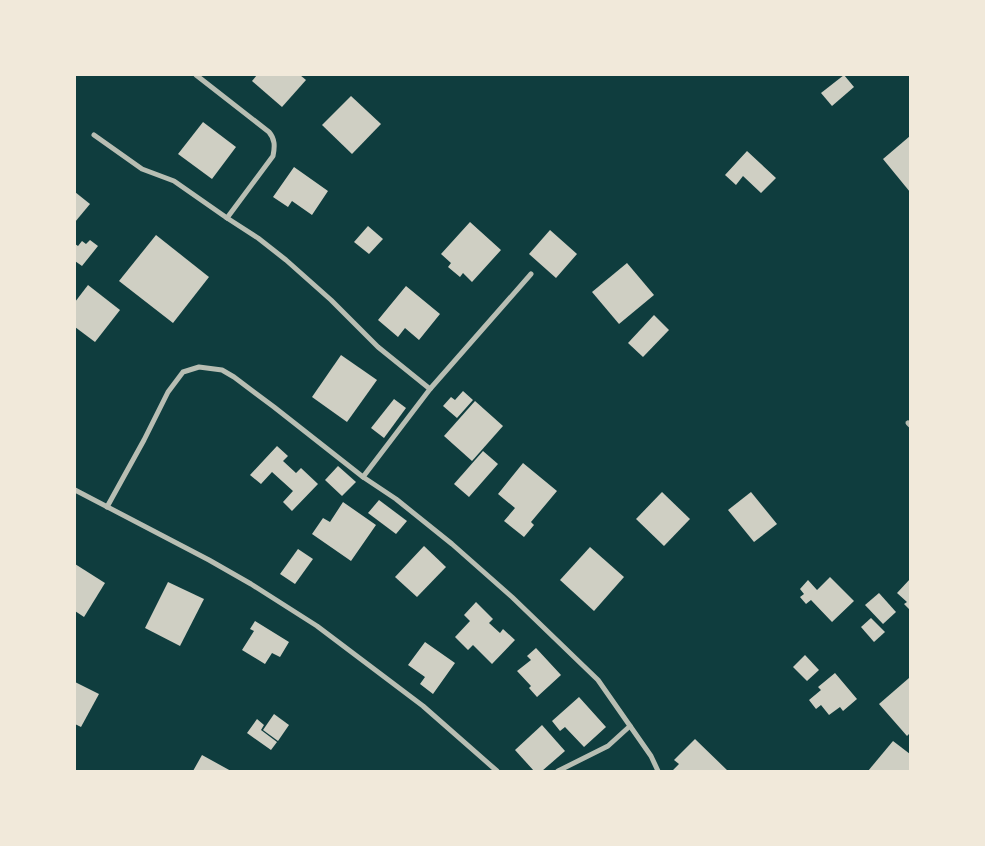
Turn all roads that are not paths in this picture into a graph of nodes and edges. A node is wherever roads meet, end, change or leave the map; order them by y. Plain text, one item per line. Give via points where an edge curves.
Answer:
1 (196, 75) edge
2 (94, 135) dead end
3 (227, 218) junction
4 (531, 274) dead end
5 (430, 389) junction
6 (363, 477) junction
7 (75, 490) edge
8 (107, 507) junction
9 (630, 726) junction
10 (497, 771) edge
11 (558, 771) edge
12 (658, 771) edge

1 - 3 street via 274,137 273,156
2 - 3 street via 142,170 174,180
3 - 5 street via 286,260 378,347
4 - 5 street
5 - 6 street
6 - 8 street via 234,377 222,370 199,367 183,372 168,392
6 - 9 street via 452,544 512,597 598,680
7 - 8 street
8 - 10 street via 251,584 317,626 423,706
9 - 11 street via 608,746
9 - 12 street

